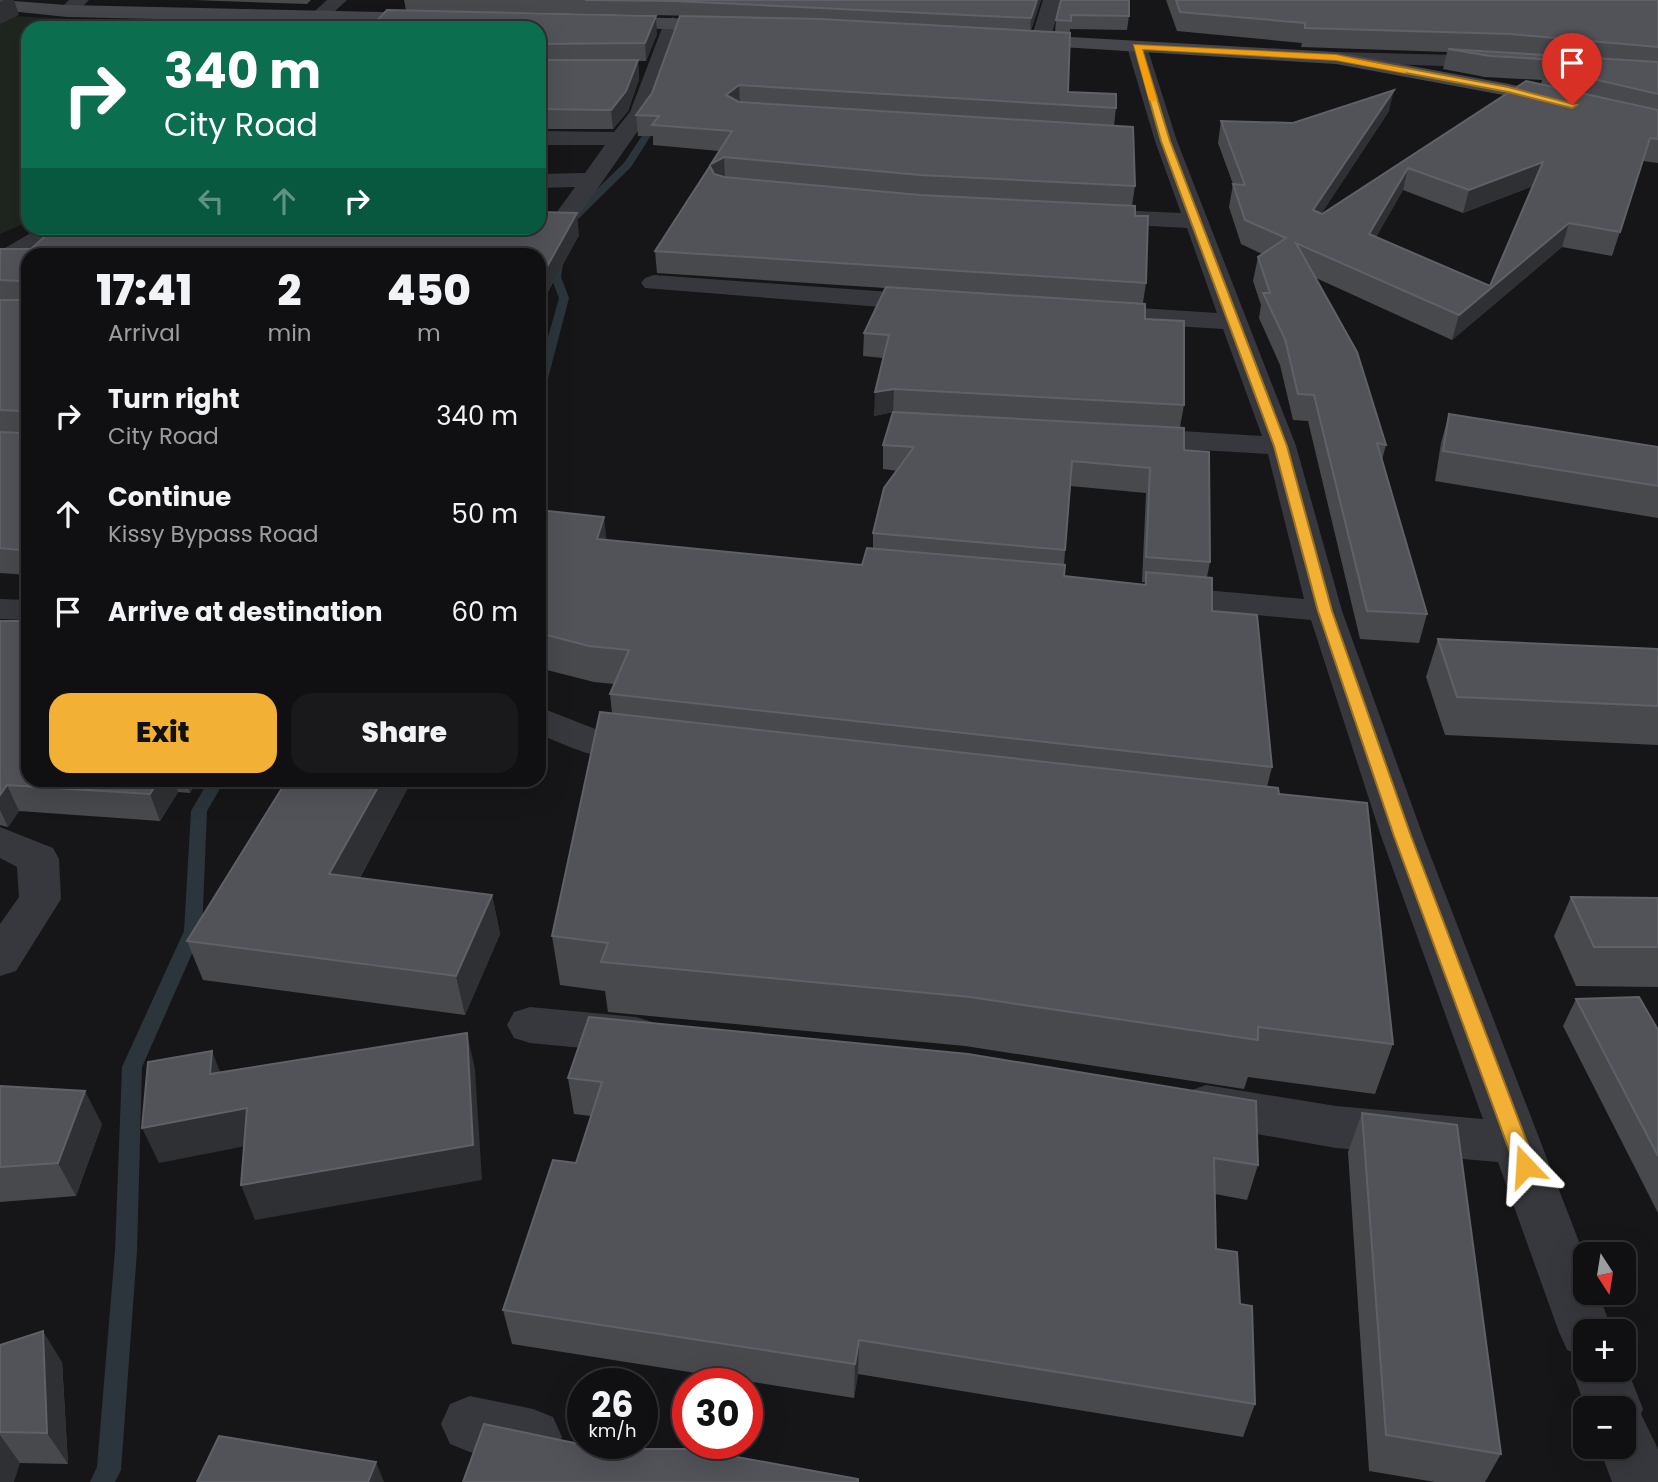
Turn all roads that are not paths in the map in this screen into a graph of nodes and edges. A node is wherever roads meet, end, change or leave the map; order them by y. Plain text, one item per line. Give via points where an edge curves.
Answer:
1 (338, 0) edge
2 (1052, 0) edge
3 (0, 5) edge
4 (74, 6) edge
5 (315, 19) junction
6 (445, 20) edge
7 (339, 21) edge
8 (428, 21) edge
9 (581, 22) edge
10 (673, 23) junction
11 (752, 26) edge
12 (1001, 40) edge
13 (1040, 42) junction
14 (1137, 47) junction
15 (1336, 58) junction
16 (1518, 64) edge
17 (629, 70) edge
18 (655, 70) junction
19 (1658, 126) edge
20 (546, 138) edge
21 (621, 139) junction
22 (592, 180) junction
23 (546, 181) edge
24 (1072, 214) edge
25 (1197, 221) junction
26 (561, 223) edge
27 (44, 235) edge
28 (23, 248) edge
29 (21, 249) edge
30 (0, 262) edge
31 (654, 283) dead end
32 (961, 305) edge
33 (1070, 312) edge
34 (1234, 322) junction
35 (1101, 436) edge
36 (1281, 446) junction
37 (1133, 594) edge
38 (0, 610) edge
39 (21, 610) edge
40 (1325, 611) junction
41 (546, 722) edge
42 (680, 753) edge
43 (1360, 832) edge
44 (1402, 836) junction
45 (0, 841) edge
46 (0, 959) edge
47 (530, 1025) dead end
48 (680, 1040) edge
49 (1166, 1099) edge
50 (1517, 1143) junction
51 (1581, 1319) edge
52 (470, 1424) dead end
53 (567, 1444) edge
54 (1633, 1459) edge
55 (1642, 1482) edge

1 - 5 street
2 - 13 street
3 - 4 main road
4 - 5 main road
5 - 7 main road
6 - 8 main road
9 - 10 main road
10 - 11 main road
10 - 18 street
12 - 13 main road
13 - 14 main road
14 - 15 main road
14 - 25 street via 1152,140
15 - 16 street
15 - 19 main road via 1508,90
17 - 18 street
18 - 21 street via 640,112
20 - 21 street
21 - 22 street
22 - 23 street
22 - 26 street
24 - 25 street
25 - 34 street
27 - 28 street
29 - 30 street
31 - 32 street
33 - 34 street
34 - 36 street
35 - 36 street
36 - 40 street
37 - 40 street
38 - 39 street
40 - 44 street
41 - 42 street via 597,744
43 - 44 street
44 - 50 street
45 - 46 street via 38,859 40,899
47 - 48 street
49 - 50 street via 1336,1127
50 - 51 street
52 - 53 street
54 - 55 street

